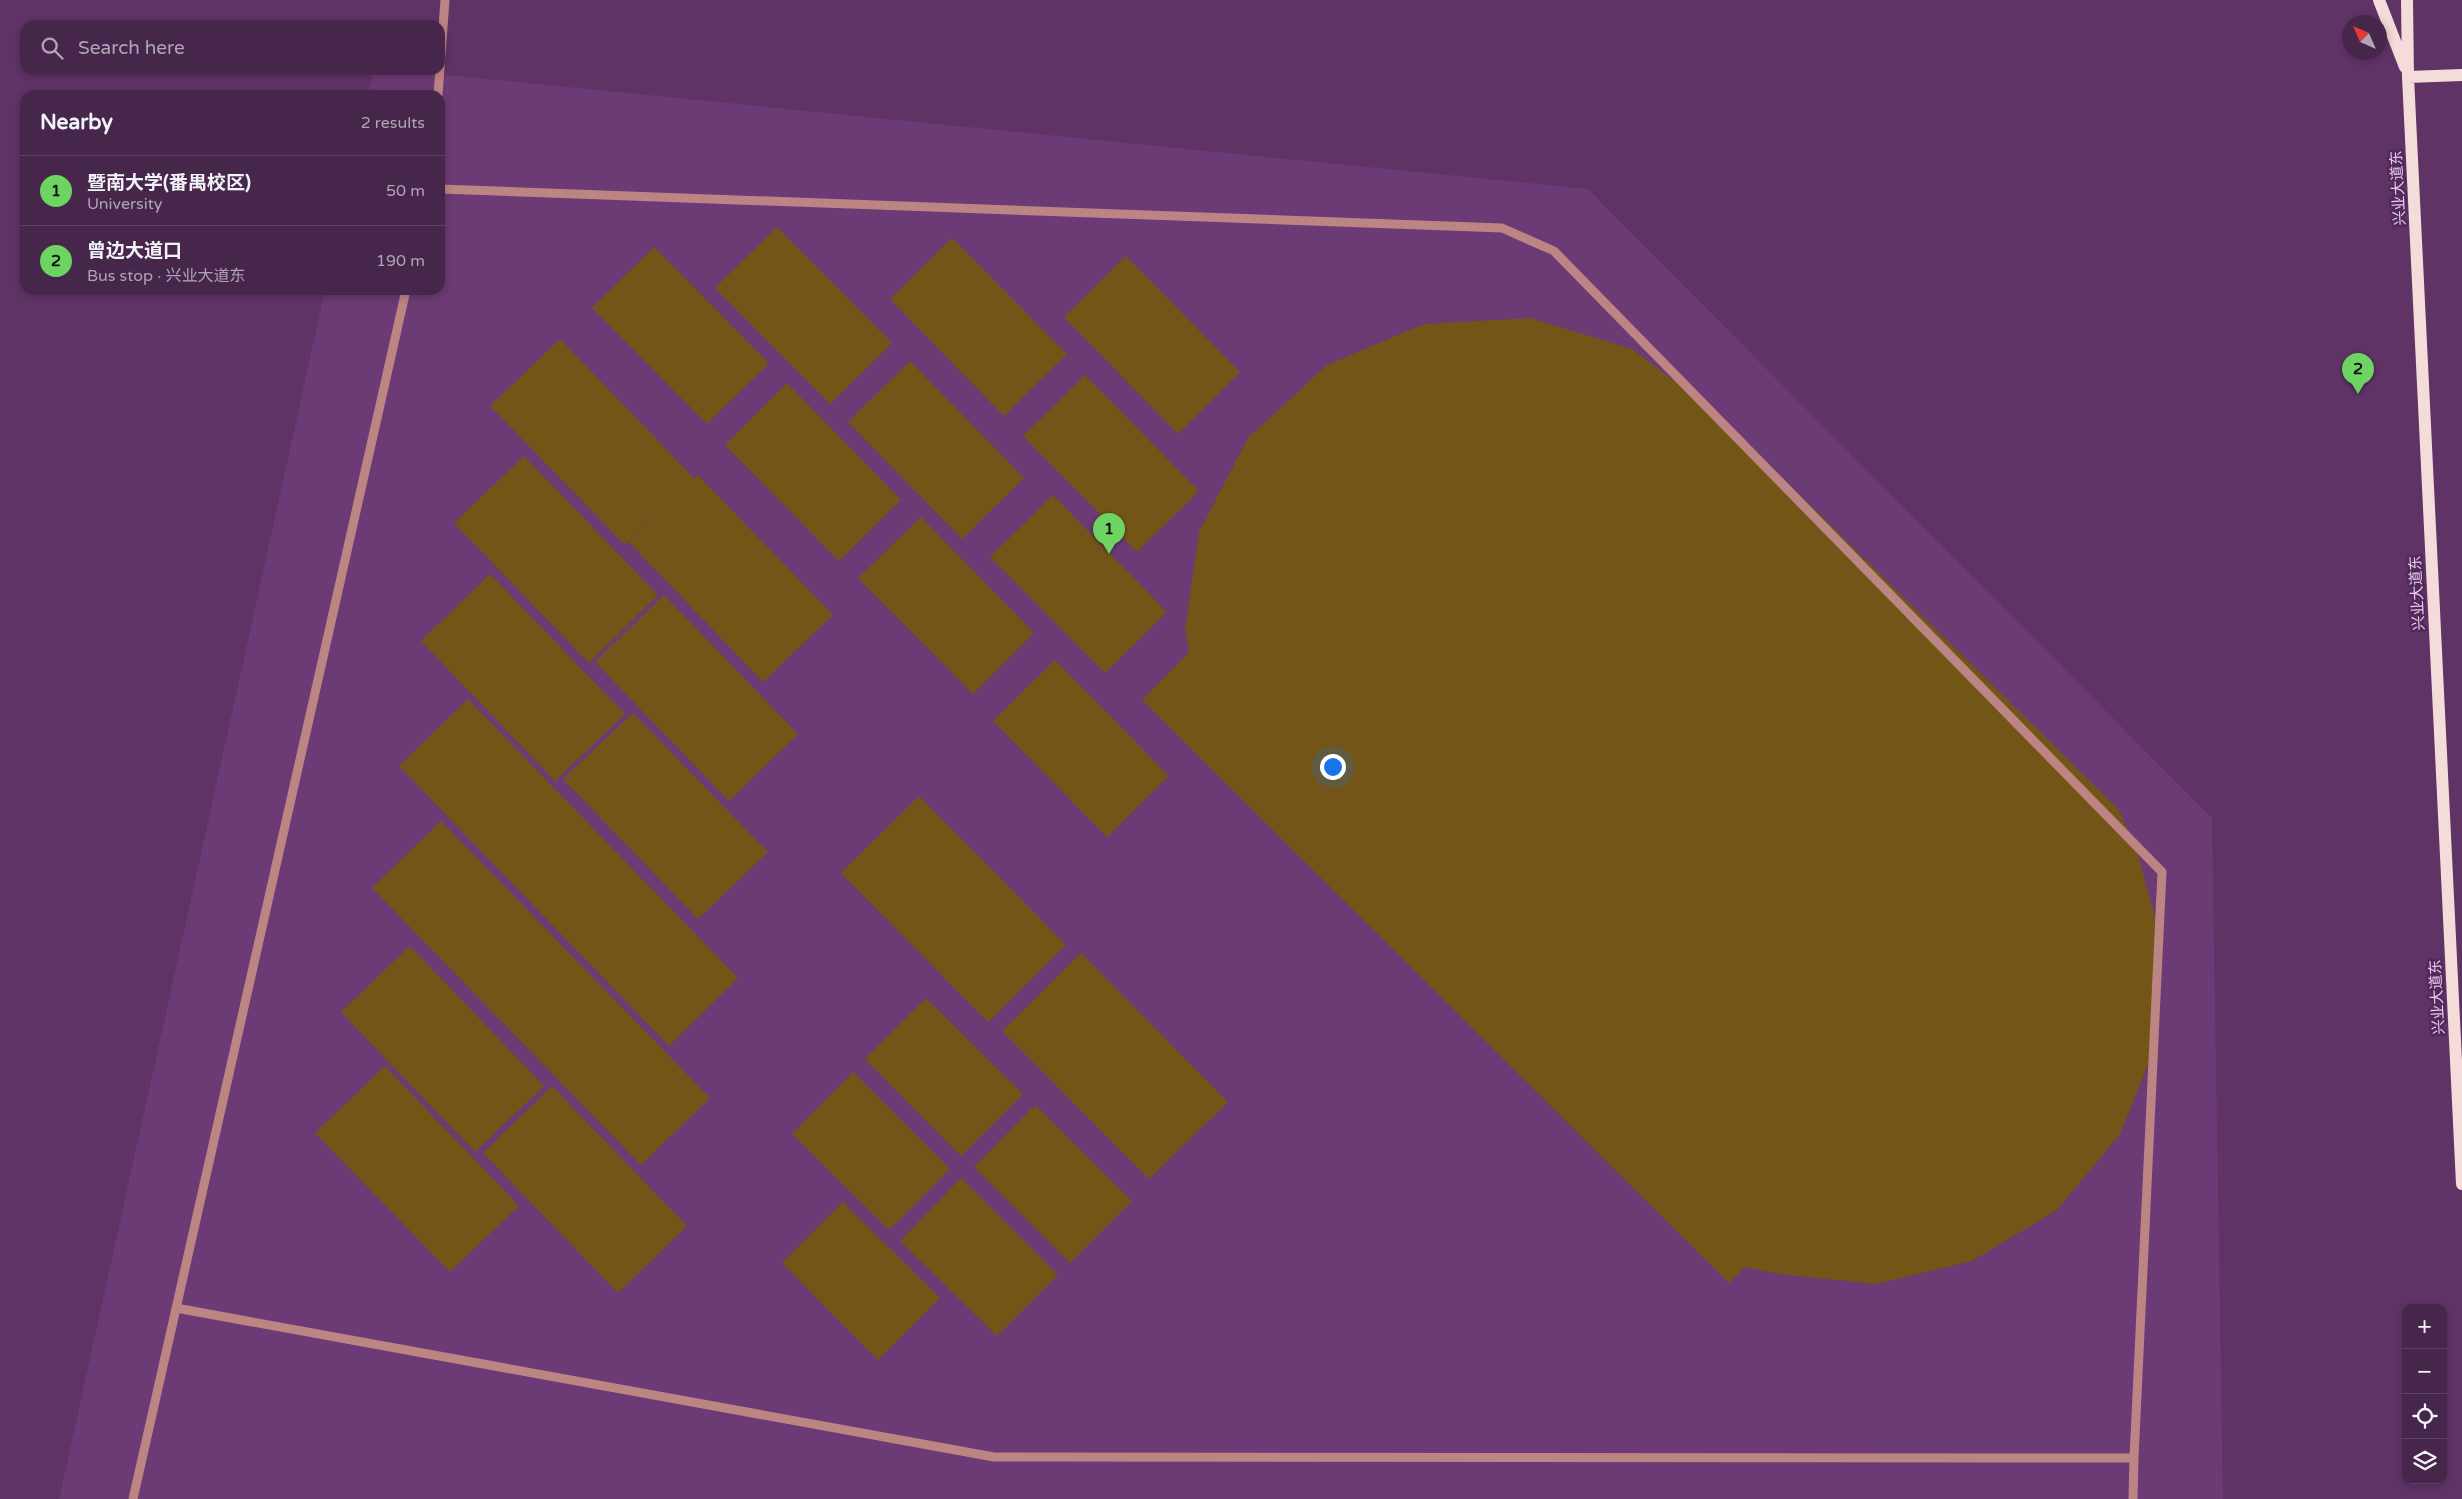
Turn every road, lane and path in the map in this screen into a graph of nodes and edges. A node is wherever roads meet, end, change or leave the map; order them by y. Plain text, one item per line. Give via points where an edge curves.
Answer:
1 (445, 0) edge
2 (2379, 0) edge
3 (2408, 0) edge
4 (444, 20) edge
5 (439, 75) edge
6 (2462, 75) edge
7 (2408, 77) junction
8 (438, 90) edge
9 (445, 189) edge
10 (405, 295) edge
11 (2462, 1184) edge
12 (176, 1308) junction
13 (2134, 1458) junction
14 (133, 1499) edge
15 (2134, 1499) edge

1 - 4 street
2 - 7 main road
3 - 7 main road, 兴业大道东
5 - 8 street
6 - 7 main road
7 - 11 main road, 兴业大道东
9 - 13 street via 1502,228 1554,251 2162,872
10 - 12 street
12 - 13 street via 994,1457
12 - 14 street
13 - 15 street

